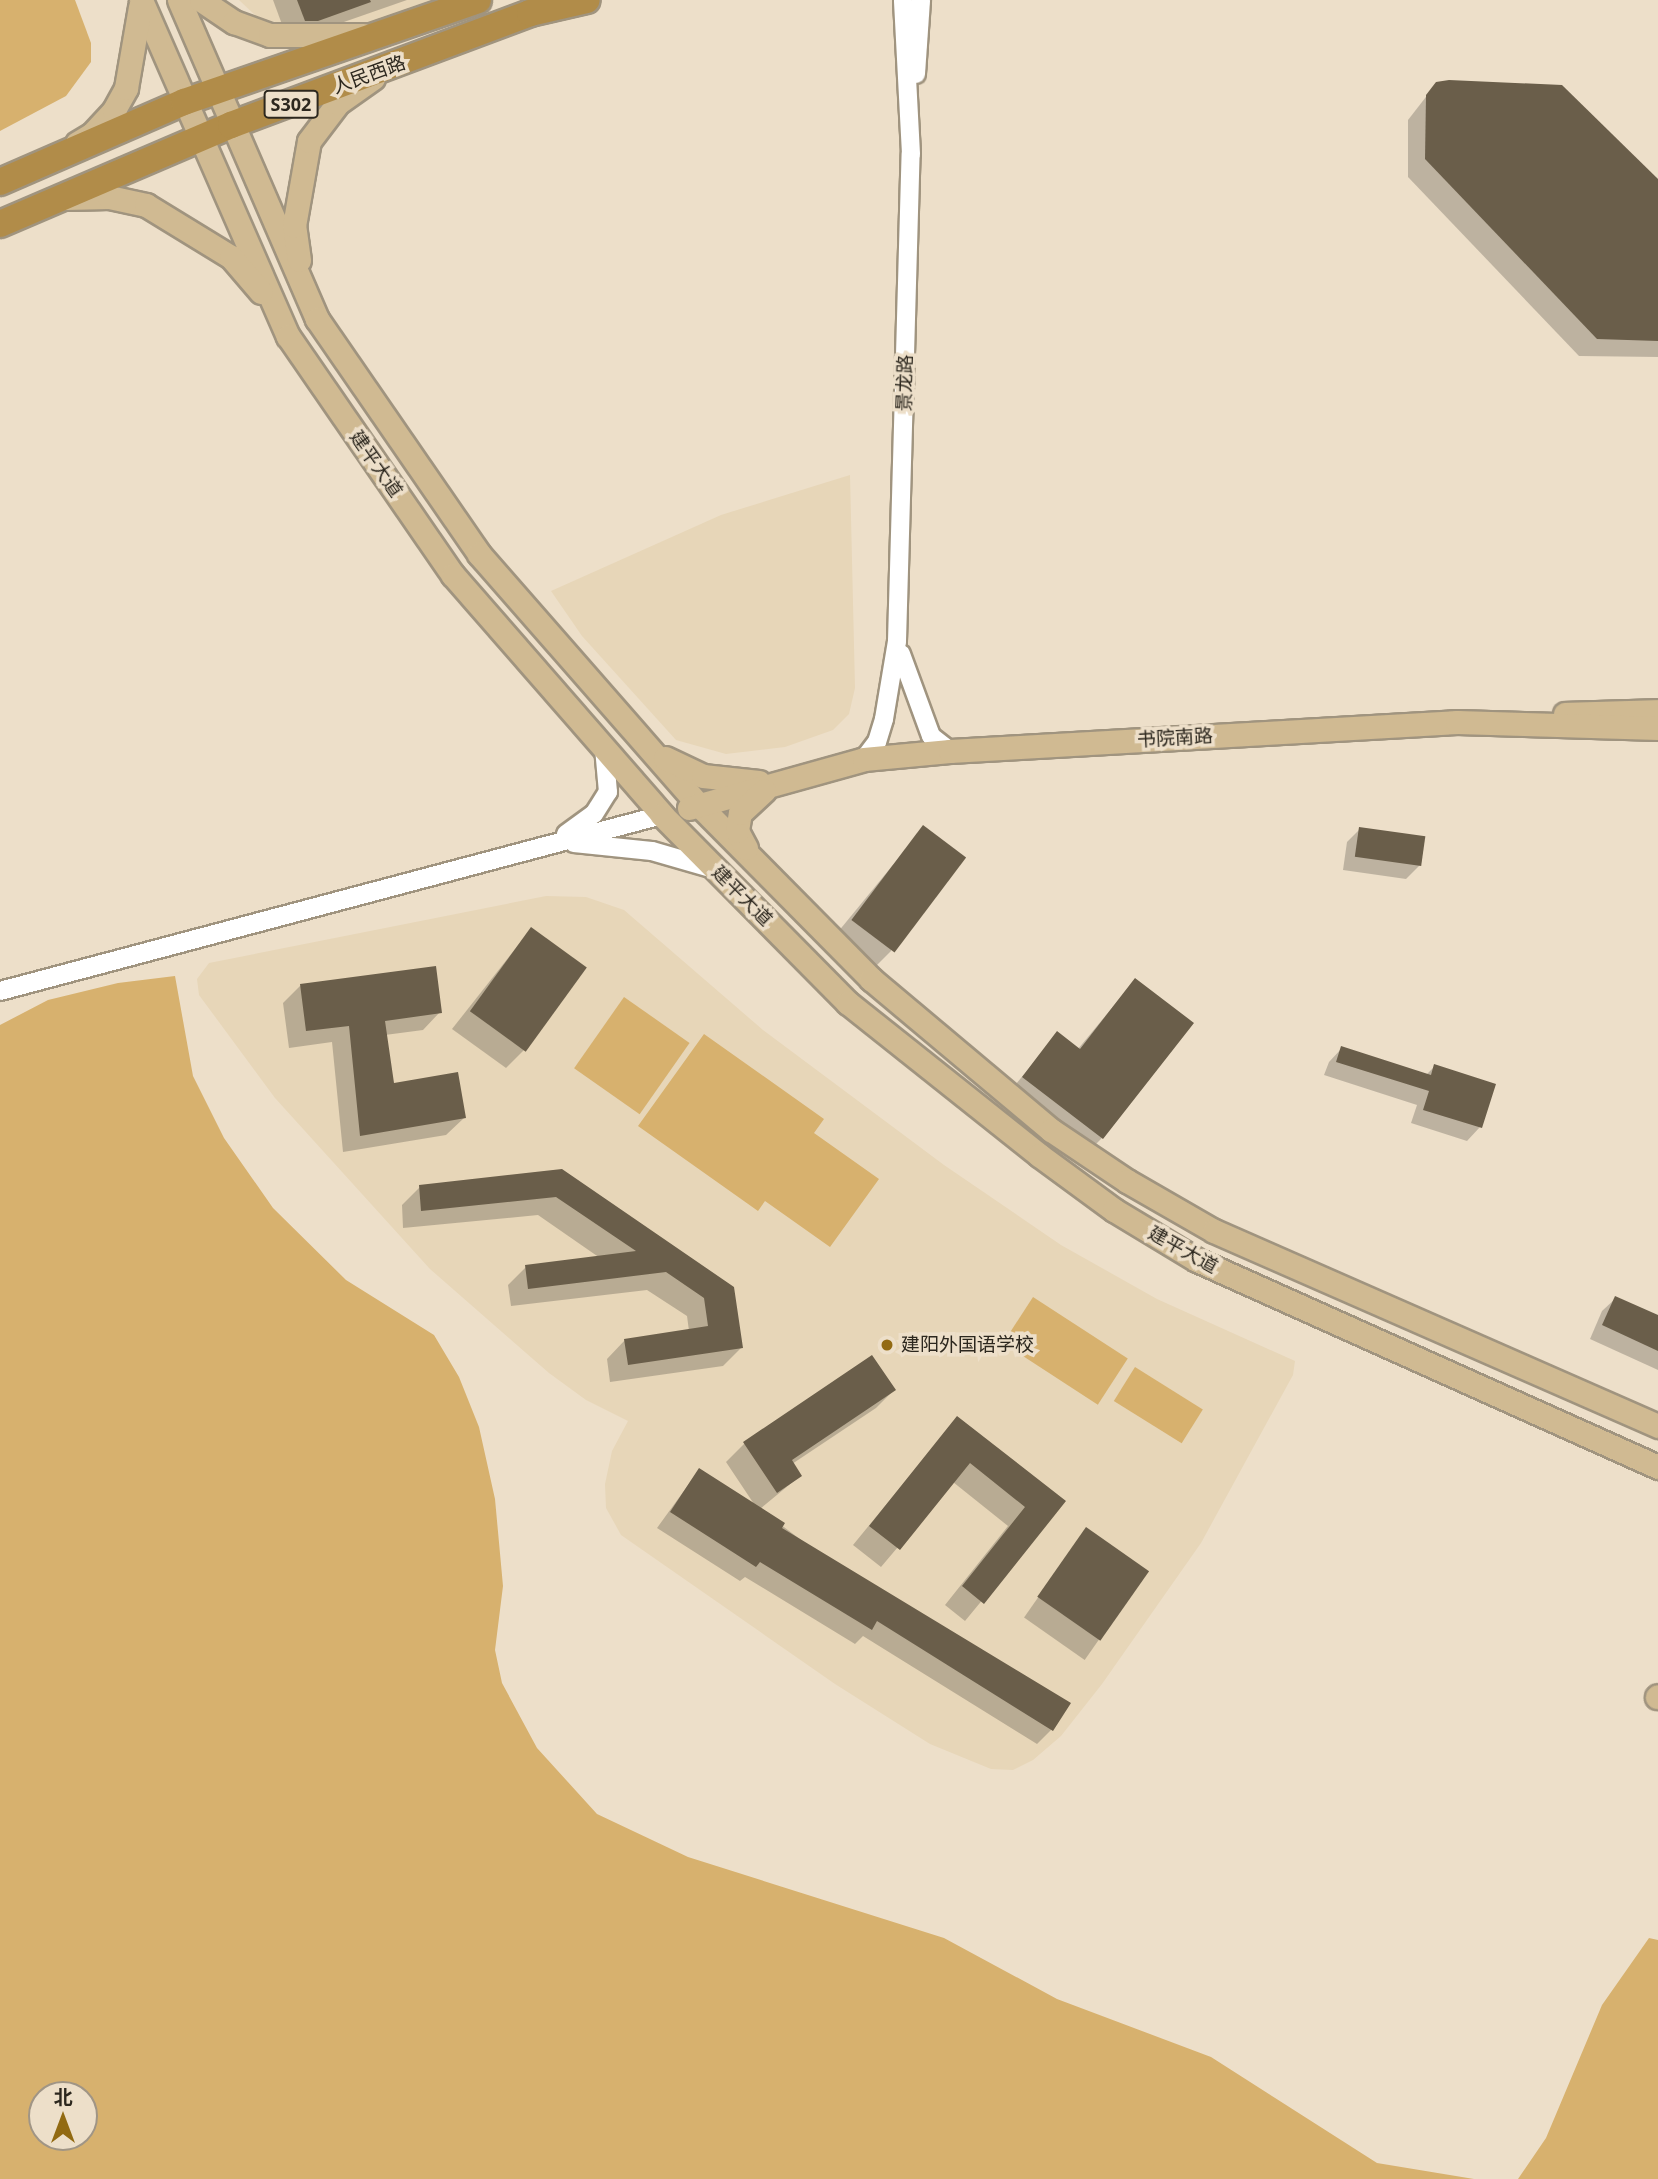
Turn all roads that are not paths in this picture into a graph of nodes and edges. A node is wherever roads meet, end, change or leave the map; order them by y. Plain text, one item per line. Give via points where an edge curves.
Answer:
1 (141, 0) edge
2 (179, 0) edge
3 (201, 0) edge
4 (478, 0) edge
5 (587, 0) edge
6 (903, 0) edge
7 (921, 0) edge
8 (373, 35) junction
9 (384, 70) junction
10 (215, 91) junction
11 (184, 102) junction
12 (231, 125) junction
13 (201, 137) junction
14 (911, 154) junction
15 (33, 167) junction
16 (0, 182) edge
17 (58, 199) junction
18 (0, 224) edge
19 (304, 290) junction
20 (275, 307) junction
21 (897, 641) junction
22 (1658, 711) edge
23 (1457, 722) junction
24 (1658, 727) edge
25 (604, 748) junction
26 (651, 750) junction
27 (950, 751) junction
28 (864, 760) junction
29 (779, 783) junction
30 (699, 805) junction
31 (662, 815) junction
32 (552, 842) junction
33 (755, 862) junction
34 (716, 870) junction
35 (0, 991) edge
36 (1658, 1426) edge
37 (1658, 1467) edge

1 - 11 main road, 建平大道
1 - 15 main road via 126,88 114,110 92,134
2 - 10 main road, 建平大道
3 - 8 main road via 234,22 270,34
4 - 8 highway, 人民西路 / S302
5 - 9 highway, 人民西路 / S302 via 530,13
6 - 14 street, 景龙路
7 - 14 street
8 - 10 highway, 人民西路 / S302
9 - 12 highway, 人民西路 / S302
9 - 19 main road via 338,103 309,141 294,226
10 - 11 highway, 人民西路 / S302
10 - 12 main road, 建平大道
11 - 13 main road, 建平大道
11 - 15 highway, 人民西路 / S302
12 - 13 highway, 人民西路 / S302
12 - 19 main road, 建平大道
13 - 17 highway, 人民西路 / S302
13 - 20 main road, 建平大道
14 - 21 street, 景龙路
15 - 16 highway, 人民西路 / S302
17 - 18 highway, 人民西路 / S302
17 - 20 main road via 109,197 146,205 230,257
19 - 26 main road, 建平大道 via 317,319 479,554
20 - 25 main road, 建平大道 via 288,336 453,575
21 - 27 street via 931,736
21 - 28 street, 景龙路 via 884,719 877,743
22 - 23 main road
23 - 24 main road, 书院南路
23 - 27 main road, 书院南路
25 - 31 main road, 建平大道
25 - 32 street via 609,771 603,804
26 - 29 main road via 703,776
26 - 30 main road, 建平大道
27 - 28 main road, 书院南路
28 - 29 main road, 书院南路
29 - 30 main road, 书院南路
29 - 33 main road via 740,813 737,831
30 - 31 main road, 书院南路
30 - 33 main road, 建平大道
31 - 32 street
31 - 34 main road, 建平大道
32 - 34 street via 652,851
32 - 35 street
33 - 36 main road, 建平大道 via 871,979 1051,1130 1127,1181 1214,1231
34 - 37 main road, 建平大道 via 848,1003 1114,1210 1197,1260

